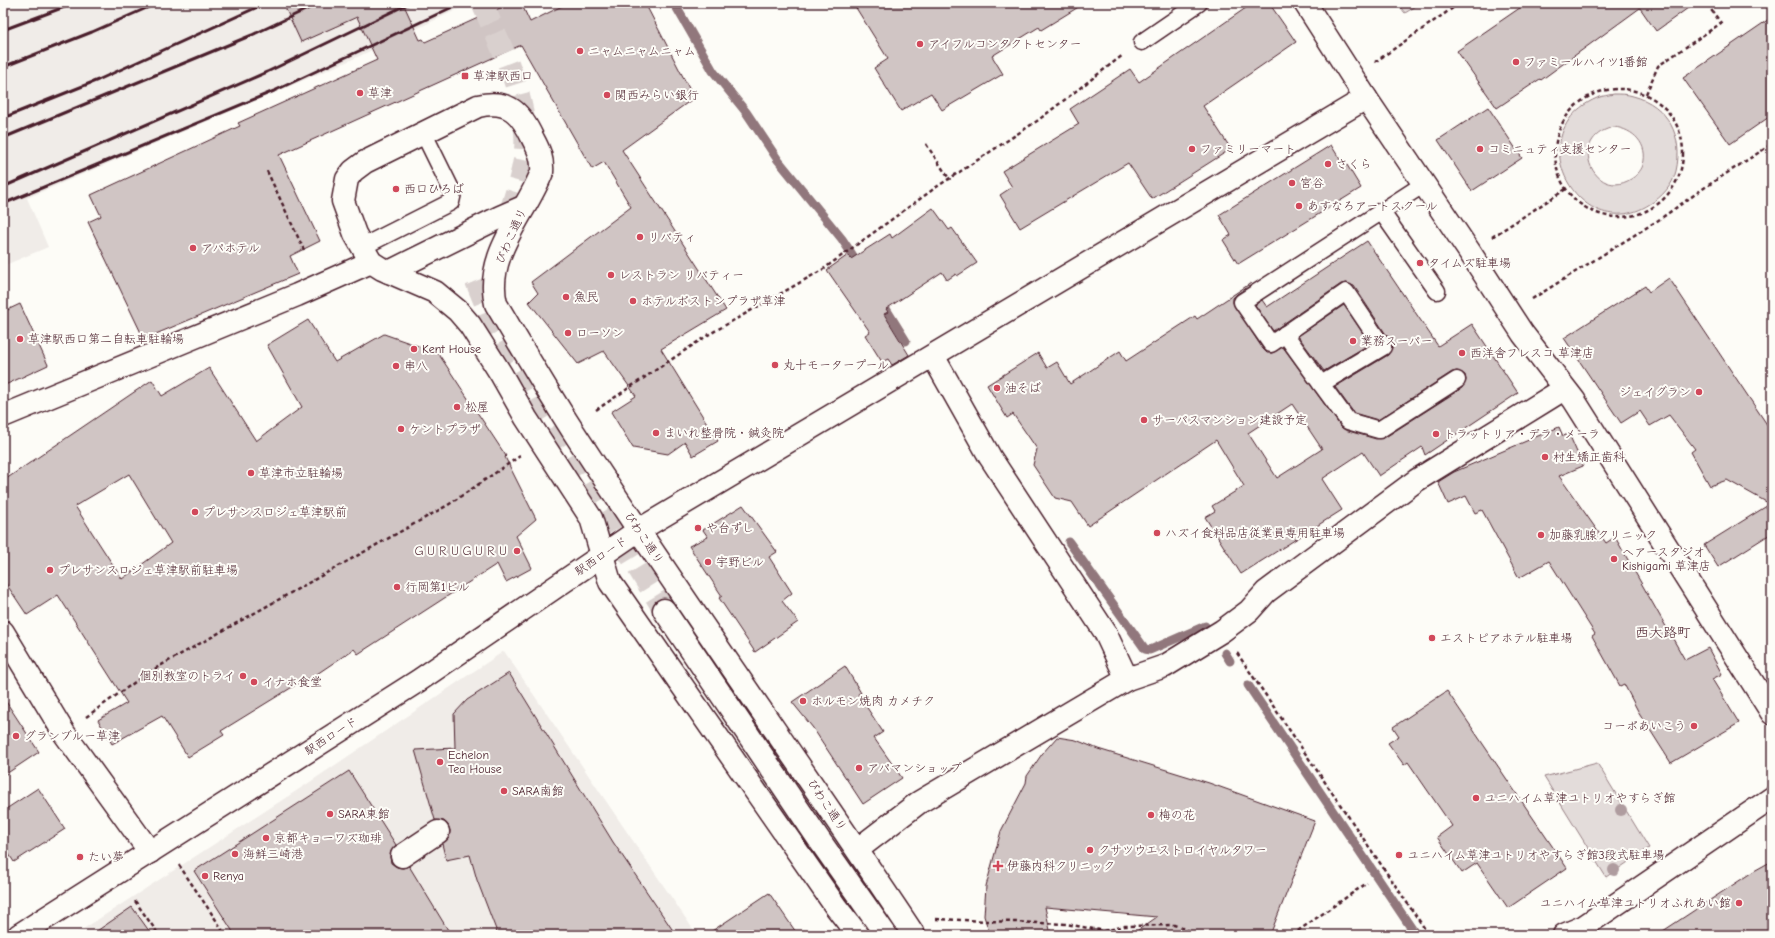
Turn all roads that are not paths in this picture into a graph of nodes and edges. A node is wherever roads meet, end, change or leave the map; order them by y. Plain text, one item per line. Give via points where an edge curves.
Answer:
1 (1199, 3) edge
2 (1305, 3) edge
3 (1142, 42) road end
4 (1366, 98) junction
5 (424, 134) junction
6 (1424, 184) junction
7 (523, 207) junction
8 (1382, 211) junction
9 (374, 261) junction
10 (1437, 291) dead end
11 (1285, 334) junction
12 (933, 356) junction
13 (1457, 380) dead end
14 (1321, 384) junction
15 (1564, 389) junction
16 (3, 416) edge
17 (639, 530) junction
18 (602, 556) junction
19 (664, 610) tunnel mouth
20 (3, 632) edge
21 (1127, 679) junction
22 (1772, 713) edge
23 (1772, 798) edge
24 (438, 832) dead end
25 (858, 849) junction
26 (150, 852) junction
27 (402, 856) dead end
28 (19, 935) edge
29 (858, 935) edge
30 (886, 935) edge
31 (914, 935) edge
32 (1564, 935) edge

1 - 3 lane
2 - 4 street
4 - 6 street
4 - 12 street, 駅西ロード
5 - 7 street, びわこ通り via 472,109 491,103 512,109 521,116 529,128 543,161 539,179
5 - 9 lane via 453,193 451,202
5 - 9 street via 366,162 347,179 343,201 346,212
6 - 8 lane
6 - 15 street via 1523,334
7 - 9 street
7 - 17 street, びわこ通り via 499,260 493,280 496,304 572,430
8 - 10 lane
8 - 11 lane via 1242,302 1271,344
9 - 16 street
9 - 18 street via 435,292 470,325 591,518
11 - 14 lane
11 - 14 lane via 1346,292 1383,347
12 - 17 street, 駅西ロード
12 - 21 street via 990,457 1105,632
13 - 14 lane via 1379,430 1348,421
15 - 21 street via 1417,480 1266,592 1249,611 1222,632 1164,666
15 - 22 street via 1574,400
17 - 18 street, 駅西ロード
17 - 25 street, びわこ通り
18 - 26 street, 駅西ロード via 418,681
18 - 29 street via 610,582
19 - 30 street
20 - 26 street via 64,733
21 - 25 street via 918,803
23 - 32 street via 1596,919
24 - 27 street
25 - 31 street, びわこ通り
26 - 28 street, 駅西ロード

